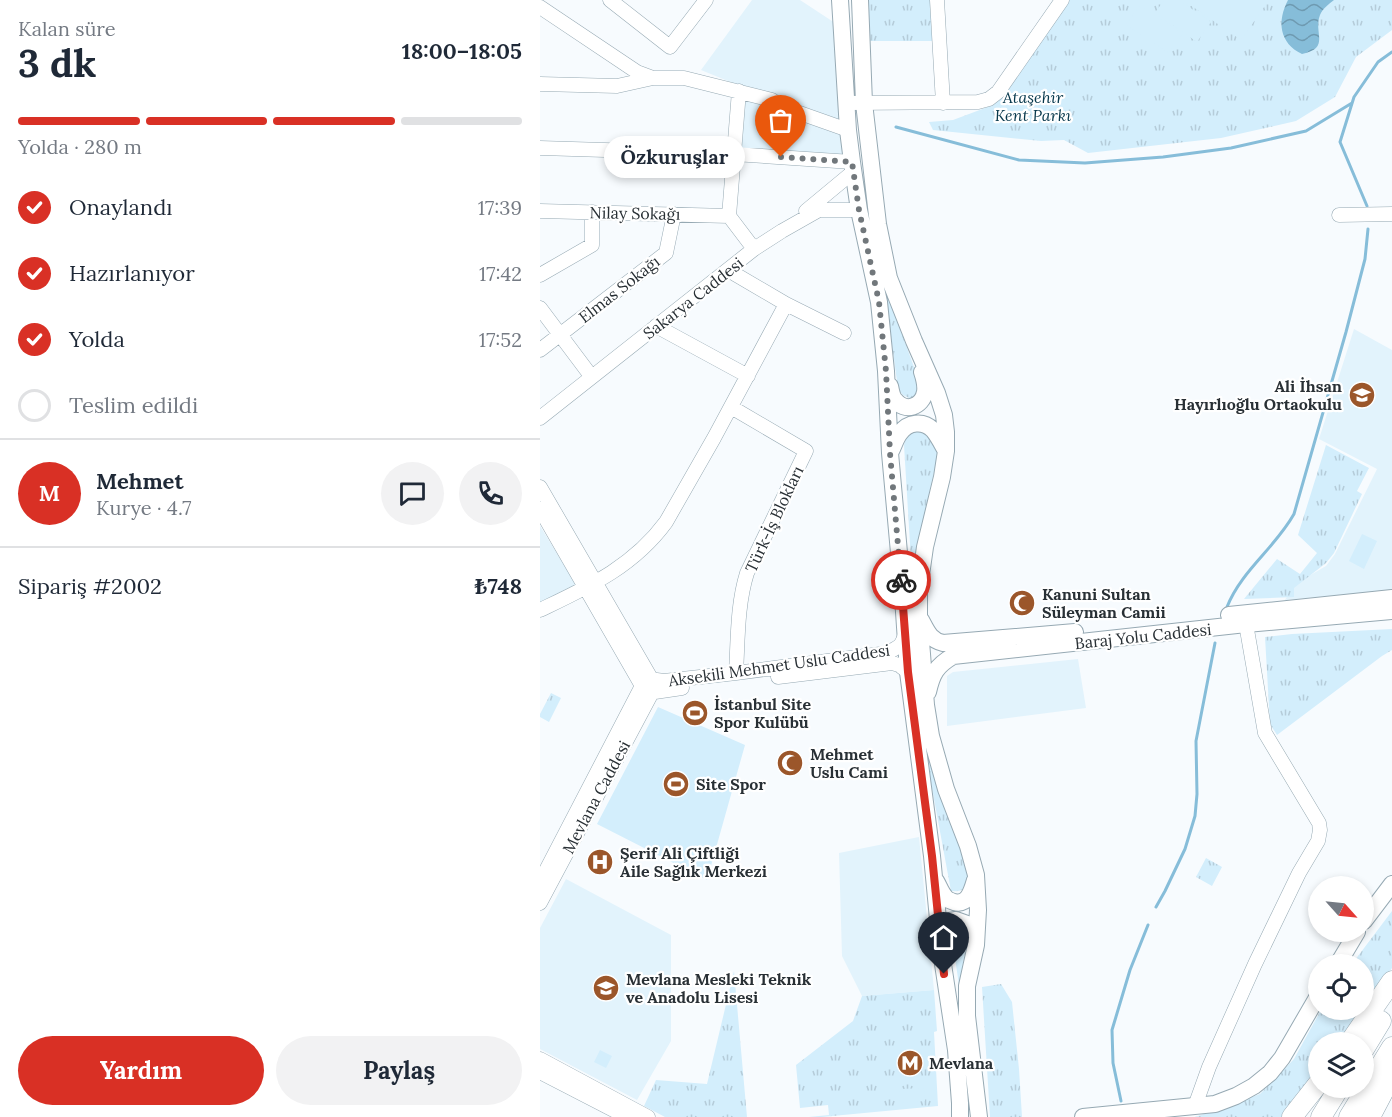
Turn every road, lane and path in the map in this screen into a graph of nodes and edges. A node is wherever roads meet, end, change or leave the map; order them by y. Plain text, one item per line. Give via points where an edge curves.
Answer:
1 (610, 0) edge
2 (840, 0) edge
3 (860, 0) edge
4 (937, 0) edge
5 (1062, 0) edge
6 (702, 1) edge
7 (540, 7) edge
8 (540, 72) edge
9 (653, 78) junction
10 (540, 84) edge
11 (555, 84) junction
12 (739, 91) junction
13 (847, 103) junction
14 (864, 103) junction
15 (943, 103) junction
16 (848, 130) junction
17 (540, 148) edge
18 (734, 154) junction
19 (853, 167) junction
20 (859, 210) junction
21 (540, 211) edge
22 (592, 212) junction
23 (674, 214) junction
24 (1392, 214) edge
25 (1340, 215) dead end
26 (729, 216) junction
27 (782, 231) junction
28 (754, 249) junction
29 (728, 270) junction
30 (540, 275) edge
31 (786, 304) junction
32 (540, 308) edge
33 (656, 326) junction
34 (844, 333) dead end
35 (561, 335) junction
36 (540, 350) edge
37 (918, 351) junction
38 (886, 371) junction
39 (591, 376) junction
40 (748, 376) junction
41 (731, 407) junction
42 (540, 418) edge
43 (946, 451) junction
44 (890, 453) junction
45 (540, 487) edge
46 (540, 509) edge
47 (590, 586) junction
48 (1392, 598) edge
49 (540, 610) edge
50 (1392, 611) edge
51 (919, 616) junction
52 (1246, 624) junction
53 (905, 635) junction
54 (1082, 637) junction
55 (908, 672) junction
56 (736, 673) junction
57 (648, 686) junction
58 (926, 705) junction
59 (976, 875) junction
60 (934, 877) junction
61 (540, 882) edge
62 (1392, 884) edge
63 (540, 903) edge
64 (1374, 907) edge
65 (976, 945) junction
66 (941, 951) junction
67 (1392, 981) edge
68 (1392, 1004) edge
69 (1308, 1013) edge
70 (1357, 1032) edge
71 (1374, 1033) edge
72 (1392, 1047) edge
73 (540, 1059) edge
74 (1392, 1066) edge
75 (540, 1072) edge
76 (1392, 1075) edge
77 (1308, 1098) edge
78 (1311, 1098) edge
79 (1333, 1098) edge
80 (1195, 1106) junction
81 (960, 1110) edge
82 (627, 1117) edge
83 (648, 1117) edge
84 (947, 1117) edge
85 (979, 1117) edge
86 (1083, 1117) edge
87 (1292, 1117) edge
88 (1299, 1117) edge
89 (1321, 1117) edge
90 (1349, 1117) edge
91 (1363, 1117) edge
92 (1370, 1117) edge

1 - 6 street via 670,47
2 - 13 main road
3 - 14 main road
4 - 15 street
5 - 15 street via 998,92 978,102
7 - 9 street via 637,72
8 - 11 street
9 - 11 street via 617,86
9 - 12 street via 684,78
10 - 11 street
12 - 16 street
12 - 18 street
13 - 14 street
13 - 16 main road
14 - 15 street
14 - 37 main road via 878,224 889,278
16 - 19 main road
17 - 18 street
18 - 19 street
18 - 26 street
19 - 20 main road
19 - 27 street
20 - 27 street, Sakarya Caddesi via 819,210
20 - 38 main road via 879,302
21 - 22 street, Nilay Sokağı
22 - 23 street, Nilay Sokağı
22 - 30 street via 592,245
23 - 26 street, Nilay Sokağı
23 - 35 street, Elmas Sokağı via 666,253
24 - 25 street
26 - 28 street
27 - 28 street, Sakarya Caddesi
28 - 29 street, Sakarya Caddesi
29 - 31 street
29 - 33 street, Sakarya Caddesi
31 - 34 street
31 - 40 street
32 - 35 street
33 - 39 street, Sakarya Caddesi
33 - 40 street
35 - 36 street, Elmas Sokağı
35 - 39 street
37 - 38 main road via 926,391 921,403 906,407 894,400
37 - 43 main road via 944,415
38 - 44 main road
39 - 42 street, Sakarya Caddesi
40 - 41 street
41 - 47 street via 650,543
41 - 56 street, Türk-İş Blokları via 806,451 743,585
43 - 44 main road via 933,430 917,422 900,432
43 - 51 main road via 925,547
44 - 53 main road
45 - 47 street, Aksekili Mehmet Uslu Caddesi
46 - 47 street, Aksekili Mehmet Uslu Caddesi
47 - 49 street
47 - 57 street, Aksekili Mehmet Uslu Caddesi
48 - 54 main road, Baraj Yolu Caddesi
50 - 52 main road, Baraj Yolu Caddesi
51 - 54 main road, Baraj Yolu Caddesi via 929,636 943,643
51 - 58 main road
52 - 54 main road, Baraj Yolu Caddesi
52 - 80 street via 1265,733 1320,830 1318,841 1255,964
53 - 55 main road
53 - 56 street, Aksekili Mehmet Uslu Caddesi via 902,643 888,653
54 - 58 main road, Baraj Yolu Caddesi via 953,656 932,676
55 - 57 street, Aksekili Mehmet Uslu Caddesi via 890,663
55 - 60 main road
56 - 57 street, Aksekili Mehmet Uslu Caddesi
57 - 61 street, Mevlana Caddesi
57 - 63 street, Mevlana Caddesi
58 - 59 main road via 946,789
59 - 60 main road via 967,899 959,903 944,897
59 - 65 main road
60 - 66 main road
62 - 64 main road
65 - 66 main road via 970,925 950,921
65 - 85 main road via 967,986 967,1016
66 - 81 main road via 956,1050
67 - 70 highway
68 - 71 highway
69 - 80 main road via 1270,1073 1236,1096
72 - 90 highway
73 - 83 street
74 - 91 highway
75 - 82 street
76 - 92 highway
77 - 87 highway
78 - 88 highway
79 - 89 highway
80 - 86 main road
81 - 84 main road

